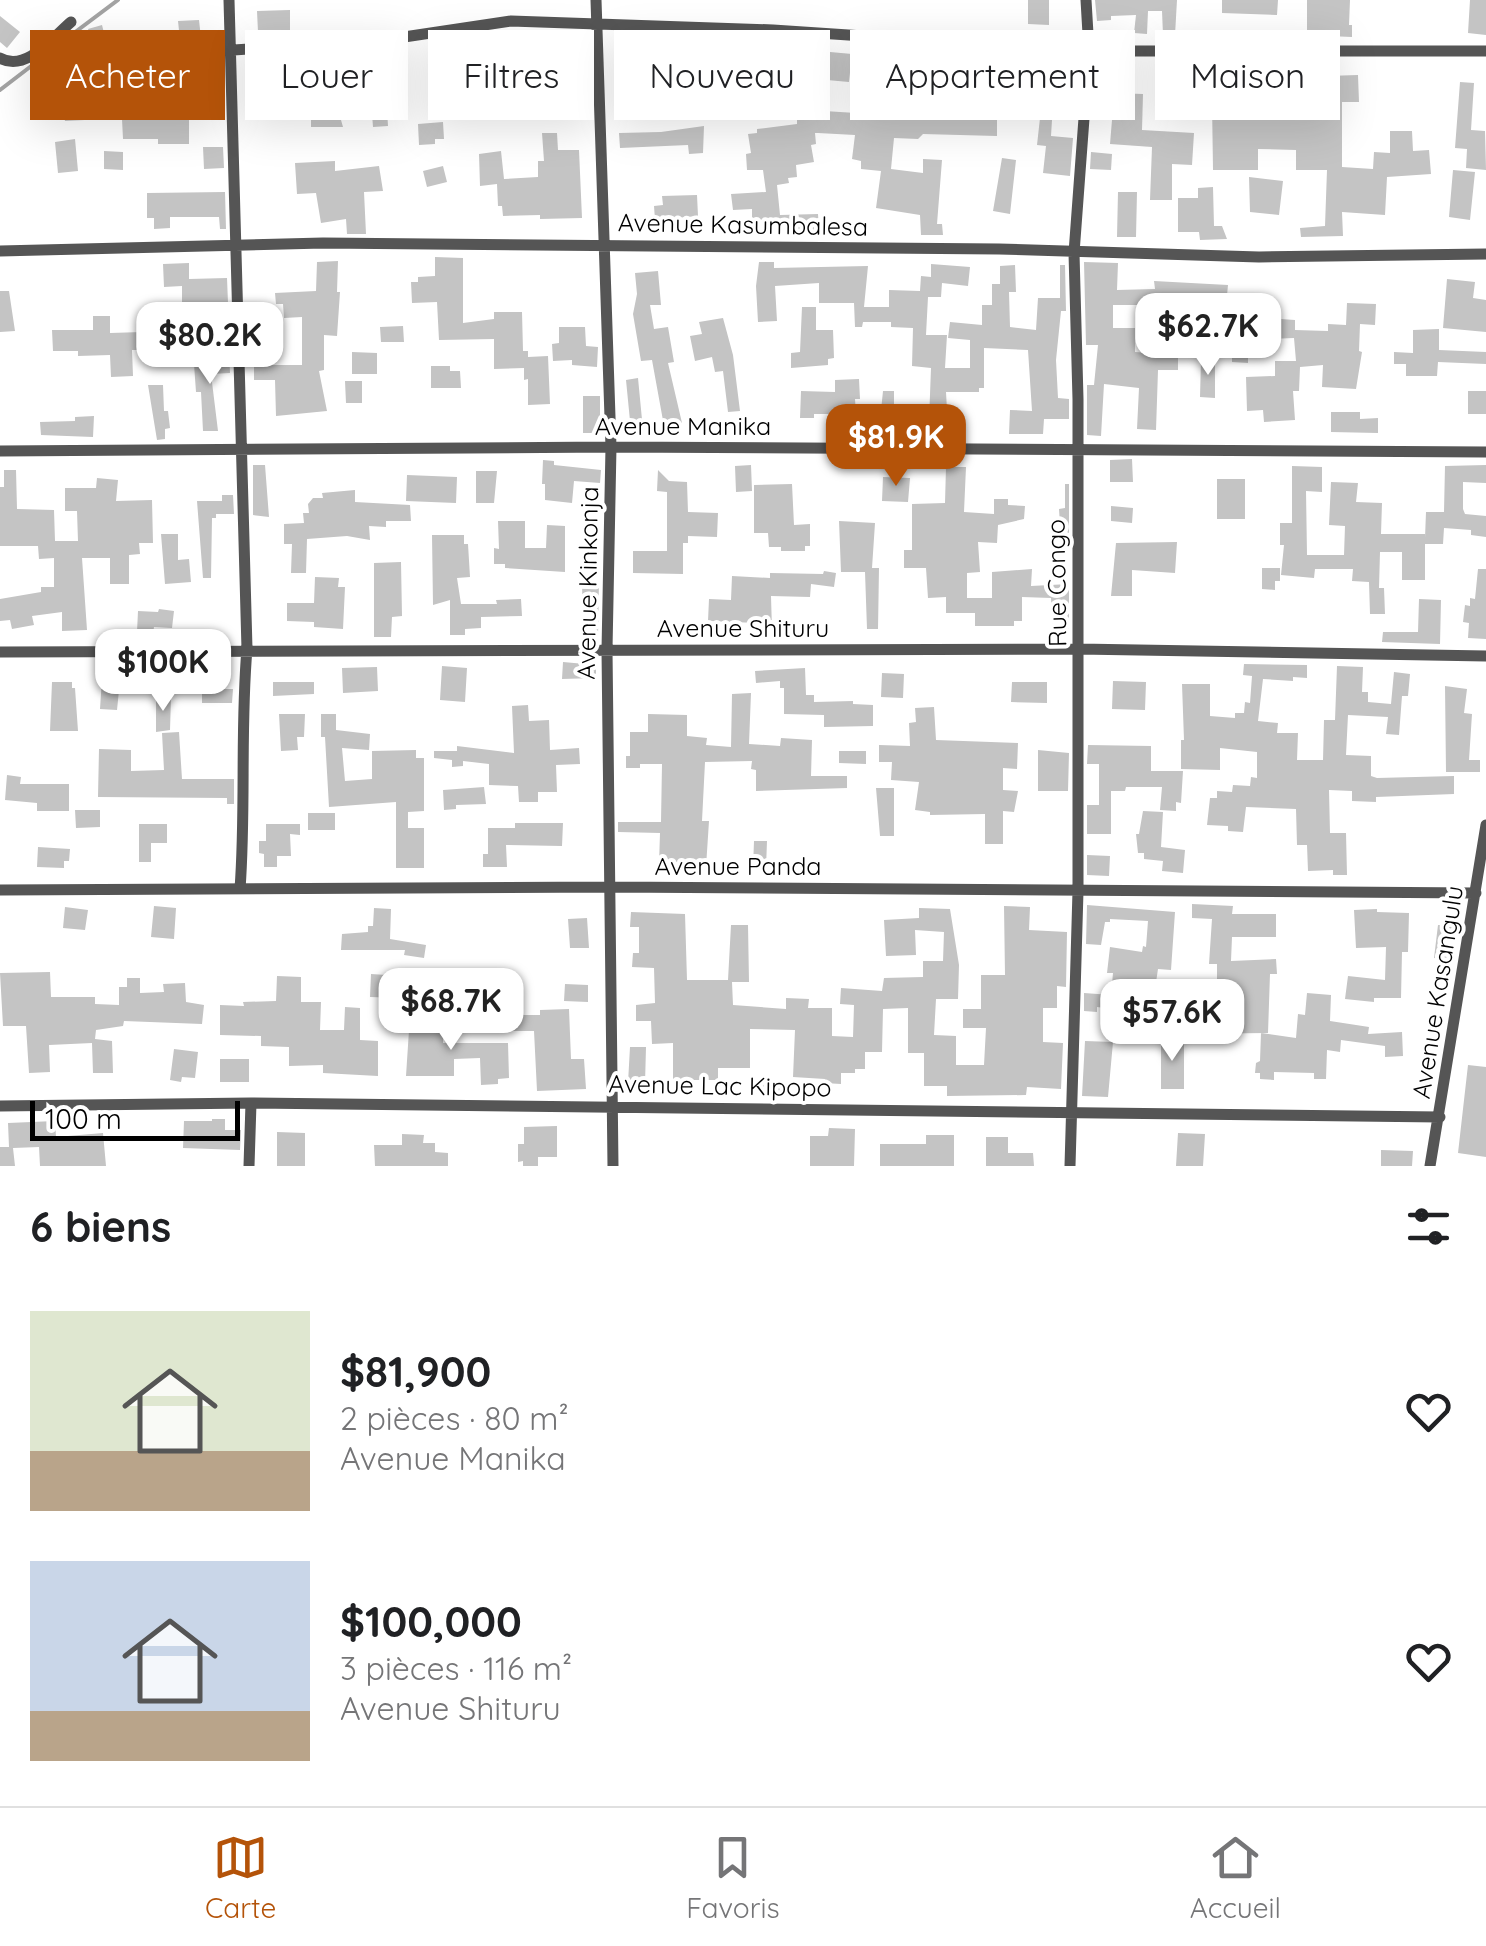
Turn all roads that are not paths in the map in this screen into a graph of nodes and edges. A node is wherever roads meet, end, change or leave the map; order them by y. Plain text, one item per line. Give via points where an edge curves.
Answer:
1 (228, 0) edge
2 (596, 0) edge
3 (1086, 0) edge
4 (71, 22) dead end
5 (596, 22) junction
6 (64, 30) edge
7 (1088, 30) edge
8 (850, 37) edge
9 (225, 49) edge
10 (231, 49) junction
11 (1486, 51) edge
12 (1135, 52) edge
13 (0, 58) edge
14 (30, 58) edge
15 (1085, 120) edge
16 (238, 243) junction
17 (606, 244) junction
18 (0, 251) edge
19 (1074, 253) junction
20 (1486, 254) edge
21 (611, 446) junction
22 (241, 450) junction
23 (1076, 450) junction
24 (0, 451) edge
25 (1486, 452) edge
26 (246, 649) junction
27 (1079, 649) junction
28 (608, 650) junction
29 (0, 652) edge
30 (1486, 656) edge
31 (1486, 825) edge
32 (1484, 858) edge
33 (612, 887) junction
34 (240, 889) junction
35 (0, 890) edge
36 (1078, 891) junction
37 (1476, 894) junction
38 (251, 1103) junction
39 (0, 1106) edge
40 (612, 1107) junction
41 (1069, 1112) junction
42 (1440, 1117) junction
43 (250, 1166) edge
44 (613, 1166) edge
45 (1070, 1166) edge
46 (1430, 1166) edge

1 - 10 street
2 - 5 street, Avenue Kinkonja
3 - 7 street, Rue Congo
4 - 6 street
5 - 8 street
5 - 10 street via 511,20 384,40
5 - 17 street, Avenue Kinkonja
9 - 10 street
10 - 16 street
11 - 12 street
13 - 14 street
15 - 19 street, Rue Congo
16 - 17 street, Avenue Kasumbalesa
16 - 18 street, Avenue Kasumbalesa
16 - 22 street
17 - 19 street, Avenue Kasumbalesa
17 - 21 street, Avenue Kinkonja
19 - 20 street, Avenue Kasumbalesa
19 - 23 street, Rue Congo
21 - 22 street, Avenue Manika
21 - 23 street, Avenue Manika
21 - 28 street, Avenue Kinkonja
22 - 24 street, Avenue Manika
22 - 26 street
23 - 25 street, Avenue Manika
23 - 27 street, Rue Congo
26 - 28 street, Avenue Shituru
26 - 29 street, Avenue Shituru
26 - 34 street
27 - 28 street, Avenue Shituru
27 - 30 street, Avenue Shituru
27 - 36 street, Rue Congo
28 - 33 street, Avenue Kinkonja
31 - 32 street, Avenue Kasangulu
32 - 37 street, Avenue Kasangulu
33 - 34 street, Avenue Panda
33 - 36 street, Avenue Panda
33 - 40 street, Avenue Kinkonja
34 - 35 street, Avenue Panda
36 - 37 street, Avenue Panda
36 - 41 street, Rue Congo
37 - 42 street, Avenue Kasangulu
38 - 39 street, Avenue Lac Kipopo
38 - 40 street, Avenue Lac Kipopo
38 - 43 street
40 - 41 street, Avenue Lac Kipopo
40 - 44 street, Avenue Kinkonja
41 - 42 street, Avenue Lac Kipopo
41 - 45 street, Rue Congo
42 - 46 street, Avenue Kasangulu

